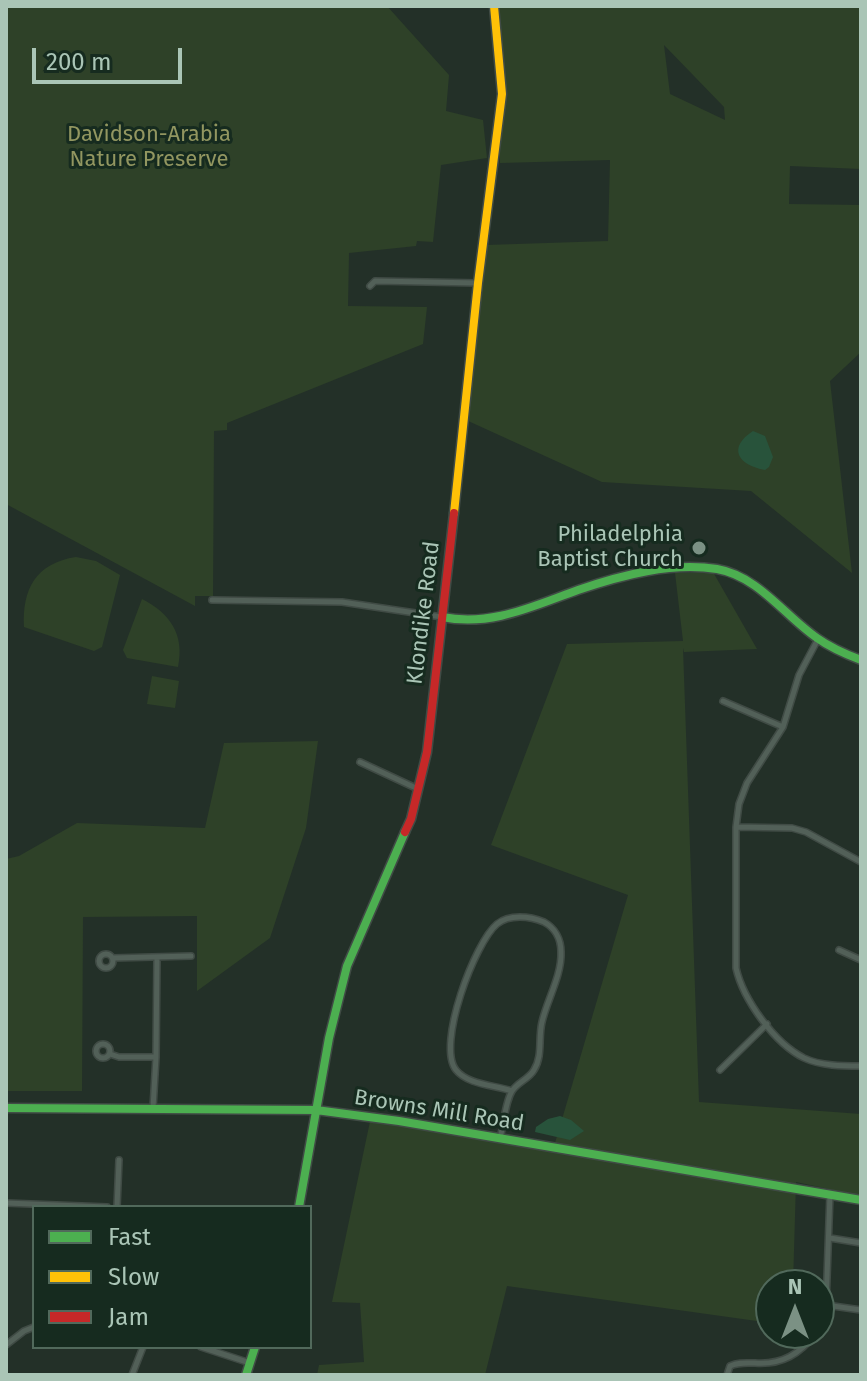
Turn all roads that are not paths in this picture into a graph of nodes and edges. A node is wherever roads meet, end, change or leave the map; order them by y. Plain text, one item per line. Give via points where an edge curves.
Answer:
1 (494, 6) edge
2 (478, 283) junction
3 (370, 286) dead end
4 (212, 600) dead end
5 (442, 617) junction
6 (817, 641) junction
7 (861, 660) edge
8 (723, 701) dead end
9 (783, 727) junction
10 (360, 762) dead end
11 (419, 790) junction
12 (736, 827) junction
13 (861, 862) edge
14 (839, 950) dead end
15 (191, 956) dead end
16 (157, 957) junction
17 (113, 958) dead end
18 (861, 960) edge
19 (767, 1024) junction
20 (110, 1054) dead end
21 (156, 1057) junction
22 (861, 1066) edge
23 (720, 1070) dead end
24 (512, 1091) junction
25 (6, 1108) edge
26 (153, 1108) junction
27 (316, 1110) junction
28 (500, 1139) junction
29 (119, 1160) dead end
30 (830, 1193) junction
31 (861, 1200) edge
32 (6, 1203) edge
33 (56, 1205) edge
34 (117, 1205) edge
35 (299, 1205) edge
36 (830, 1238) junction
37 (861, 1243) edge
38 (828, 1269) edge
39 (835, 1306) edge
40 (861, 1310) edge
41 (32, 1328) edge
42 (6, 1345) edge
43 (142, 1349) edge
44 (207, 1349) edge
45 (254, 1349) edge
46 (802, 1349) edge
47 (250, 1363) junction
48 (132, 1375) edge
49 (246, 1375) edge
50 (727, 1375) edge

1 - 2 main road, Klondike Road via 502,94
2 - 3 street via 375,281
2 - 5 main road, Klondike Road
4 - 5 street via 342,602
5 - 6 main road via 471,621 501,616 595,585 676,568 709,567 750,582
5 - 11 main road, Klondike Road
6 - 7 main road
6 - 9 street via 799,675
8 - 9 street
9 - 12 street via 747,783
10 - 11 street
11 - 27 main road, Klondike Road via 347,966
12 - 13 street via 792,828
12 - 19 street via 736,968 747,999
14 - 18 street
15 - 16 street
16 - 17 street
16 - 21 street
19 - 22 street via 805,1058
19 - 23 street
20 - 21 street
21 - 26 street
24 - 24 street via 536,1068 541,1025 560,962 556,932 524,917 508,918 492,929 465,984 449,1045 448,1064 456,1070 470,1080
24 - 28 street
25 - 26 main road, Browns Mill Road
26 - 27 main road, Browns Mill Road
27 - 28 main road, Browns Mill Road
27 - 35 main road, Klondike Road
28 - 30 main road, Browns Mill Road
29 - 34 street
30 - 31 main road, Browns Mill Road
30 - 36 street
32 - 33 street
36 - 37 street
36 - 38 street
39 - 40 street
41 - 42 street
43 - 48 street
44 - 47 street
45 - 47 main road
46 - 50 street via 782,1361 738,1362
47 - 49 main road

